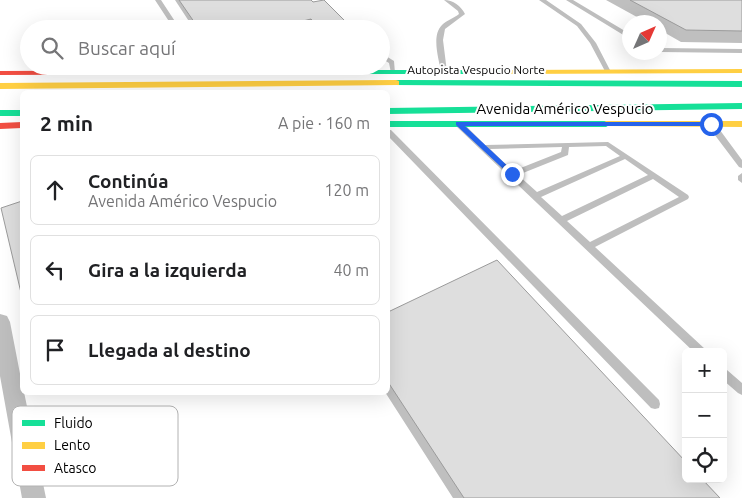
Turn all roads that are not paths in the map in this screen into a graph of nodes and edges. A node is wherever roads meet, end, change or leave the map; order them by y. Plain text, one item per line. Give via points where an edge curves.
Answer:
1 (158, 0) edge
2 (447, 0) edge
3 (542, 0) edge
4 (569, 0) edge
5 (171, 20) edge
6 (622, 32) edge
7 (667, 50) edge
8 (742, 51) edge
9 (390, 61) edge
10 (742, 70) edge
11 (390, 72) edge
12 (393, 72) junction
13 (444, 72) junction
14 (552, 72) junction
15 (608, 72) junction
16 (0, 73) edge
17 (20, 73) edge
18 (708, 84) junction
19 (742, 84) edge
20 (0, 86) edge
21 (742, 106) edge
22 (680, 107) junction
23 (390, 110) edge
24 (20, 115) edge
25 (0, 123) edge
26 (390, 124) edge
27 (459, 124) junction
28 (711, 124) junction
29 (742, 124) edge
30 (20, 126) edge
31 (390, 134) edge
32 (566, 145) junction
33 (483, 147) junction
34 (625, 156) junction
35 (742, 165) edge
36 (512, 174) junction
37 (654, 175) junction
38 (742, 176) edge
39 (742, 180) edge
40 (536, 196) junction
41 (561, 220) junction
42 (589, 246) junction
43 (0, 322) edge
44 (697, 348) edge
45 (3, 354) edge
46 (727, 377) edge
47 (742, 390) edge
48 (655, 404) dead end
49 (14, 406) edge

1 - 5 lane
2 - 13 lane via 462,14 443,26 439,33
3 - 15 lane via 579,25
4 - 6 lane
7 - 8 lane
9 - 12 lane
10 - 15 main road
11 - 12 main road
12 - 13 main road
13 - 14 main road
14 - 15 main road
14 - 18 main road
16 - 17 main road
18 - 19 main road, Autopista Vespucio Norte
18 - 20 main road, Autopista Vespucio Norte
21 - 22 main road
22 - 23 main road
22 - 27 main road via 584,117
24 - 25 main road
25 - 30 main road
26 - 27 main road, Avenida Américo Vespucio
27 - 28 main road, Avenida Américo Vespucio
27 - 33 lane
28 - 29 main road, Avenida Américo Vespucio
28 - 35 lane
31 - 48 lane
32 - 33 lane
32 - 34 lane via 608,144
32 - 36 lane via 565,153
33 - 36 lane
34 - 37 lane
34 - 40 lane
36 - 40 lane
37 - 41 lane
37 - 42 lane via 685,197
38 - 39 lane
40 - 41 lane
41 - 42 lane
42 - 44 lane
43 - 45 street
45 - 49 street
46 - 47 lane

